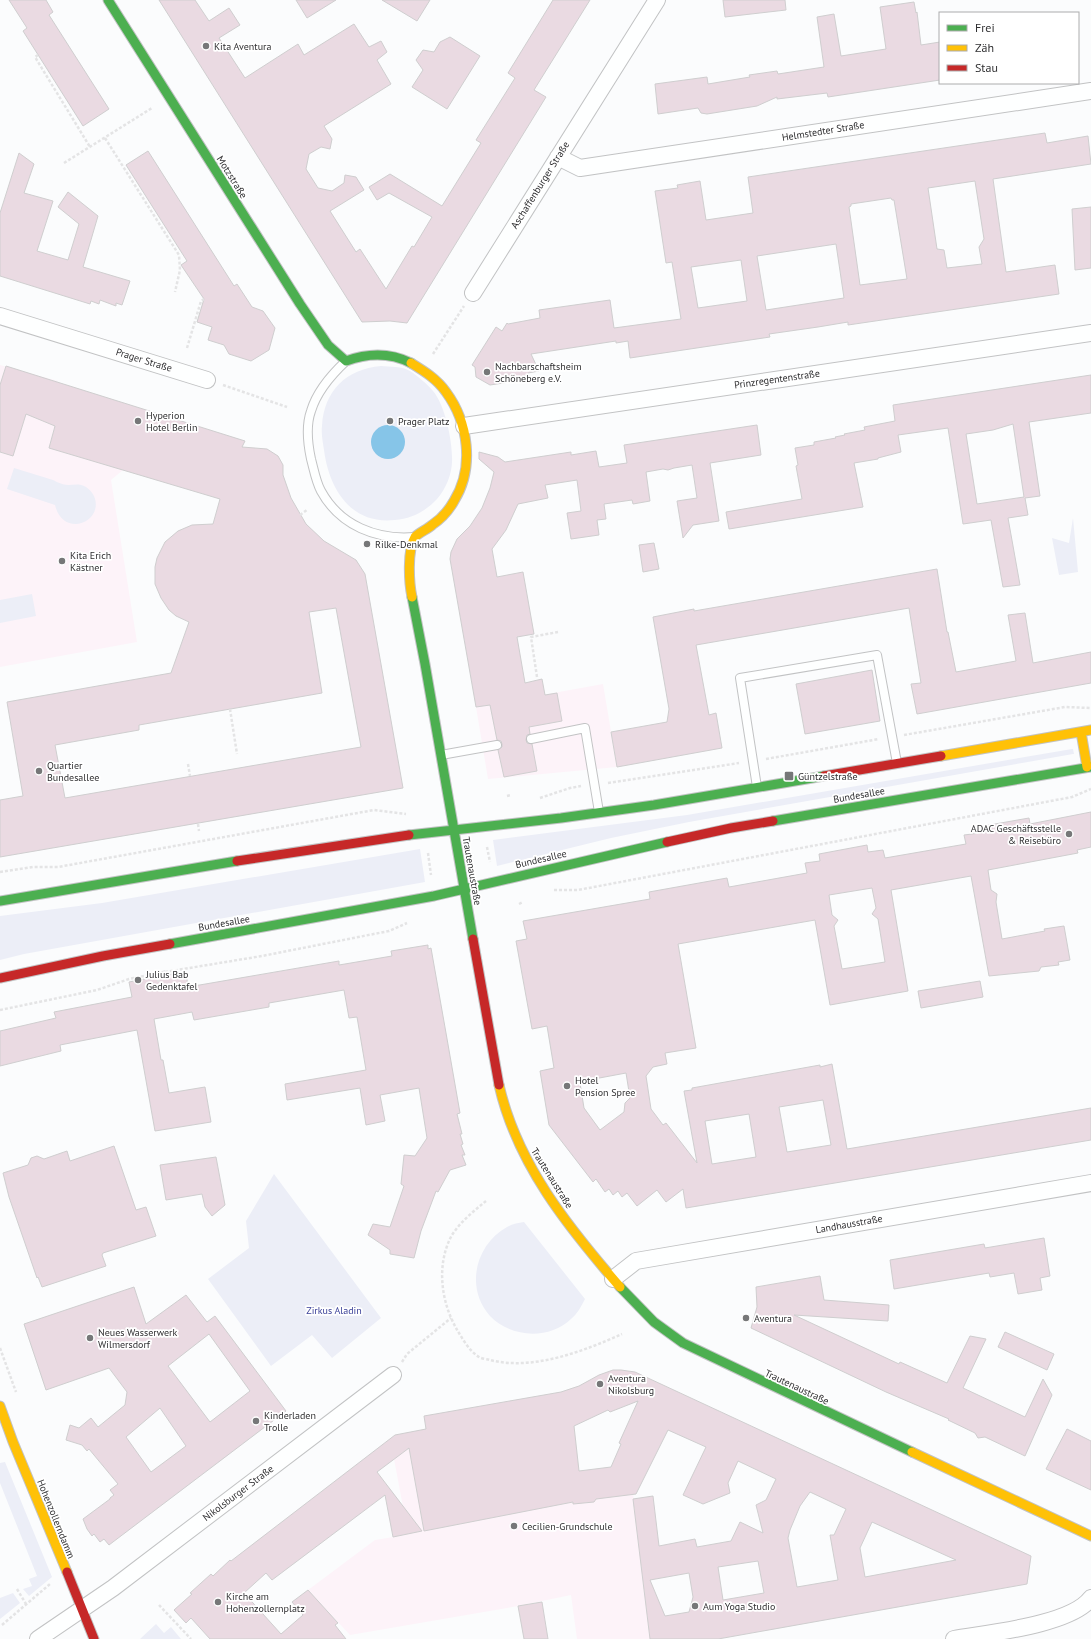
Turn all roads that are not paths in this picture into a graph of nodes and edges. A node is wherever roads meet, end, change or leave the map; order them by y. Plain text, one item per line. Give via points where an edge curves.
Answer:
1 (108, 0) edge
2 (657, 0) edge
3 (1091, 91) edge
4 (558, 157) junction
5 (473, 293) road end
6 (0, 316) edge
7 (1091, 333) edge
8 (346, 361) junction
9 (207, 380) road end
10 (464, 426) junction
11 (415, 537) junction
12 (1091, 730) edge
13 (1081, 732) junction
14 (531, 739) dead end
15 (497, 744) dead end
16 (440, 755) junction
17 (897, 764) junction
18 (1089, 767) edge
19 (758, 788) junction
20 (600, 813) junction
21 (453, 829) junction
22 (464, 889) junction
23 (0, 901) edge
24 (0, 978) edge
25 (1091, 1183) edge
26 (613, 1280) junction
27 (393, 1375) dead end
28 (0, 1406) edge
29 (1091, 1536) edge
30 (1091, 1598) edge
31 (82, 1609) junction
32 (38, 1639) edge
33 (94, 1639) edge
34 (954, 1639) edge

1 - 8 main road, Motzstraße via 300,304 328,345
2 - 4 street, Aschaffenburger Straße
3 - 4 street, Helmstedter Straße via 580,168
4 - 5 street, Aschaffenburger Straße
6 - 9 street, Prager Straße
7 - 10 street, Prinzregentenstraße
8 - 10 main road via 365,355 382,354 403,359 422,369 436,379 447,393
8 - 11 lane via 322,388 310,412 308,430 315,476 321,491 342,518 360,529 383,536
10 - 11 main road via 467,448 458,491 440,519
11 - 16 main road, Trautenaustraße via 409,560 410,587
12 - 13 main road
13 - 17 main road
13 - 18 main road, Bundesallee
14 - 20 lane via 585,728
15 - 16 lane
16 - 21 main road, Trautenaustraße
17 - 19 main road
17 - 19 lane via 877,655 740,678
18 - 22 main road, Bundesallee via 731,828
19 - 20 main road
20 - 21 main road
21 - 22 main road, Trautenaustraße
21 - 23 main road via 205,866
22 - 24 main road, Bundesallee via 103,956
22 - 26 main road, Trautenaustraße via 494,1064 505,1111 513,1132 531,1168 572,1229
25 - 26 street, Landhausstraße via 636,1261
26 - 29 main road, Trautenaustraße via 645,1314 675,1339
27 - 31 street, Nikolsburger Straße
28 - 31 main road, Hohenzollerndamm
30 - 34 street via 1066,1616 1046,1622
31 - 32 street, Nikolsburger Straße
31 - 33 main road, Hohenzollerndamm

